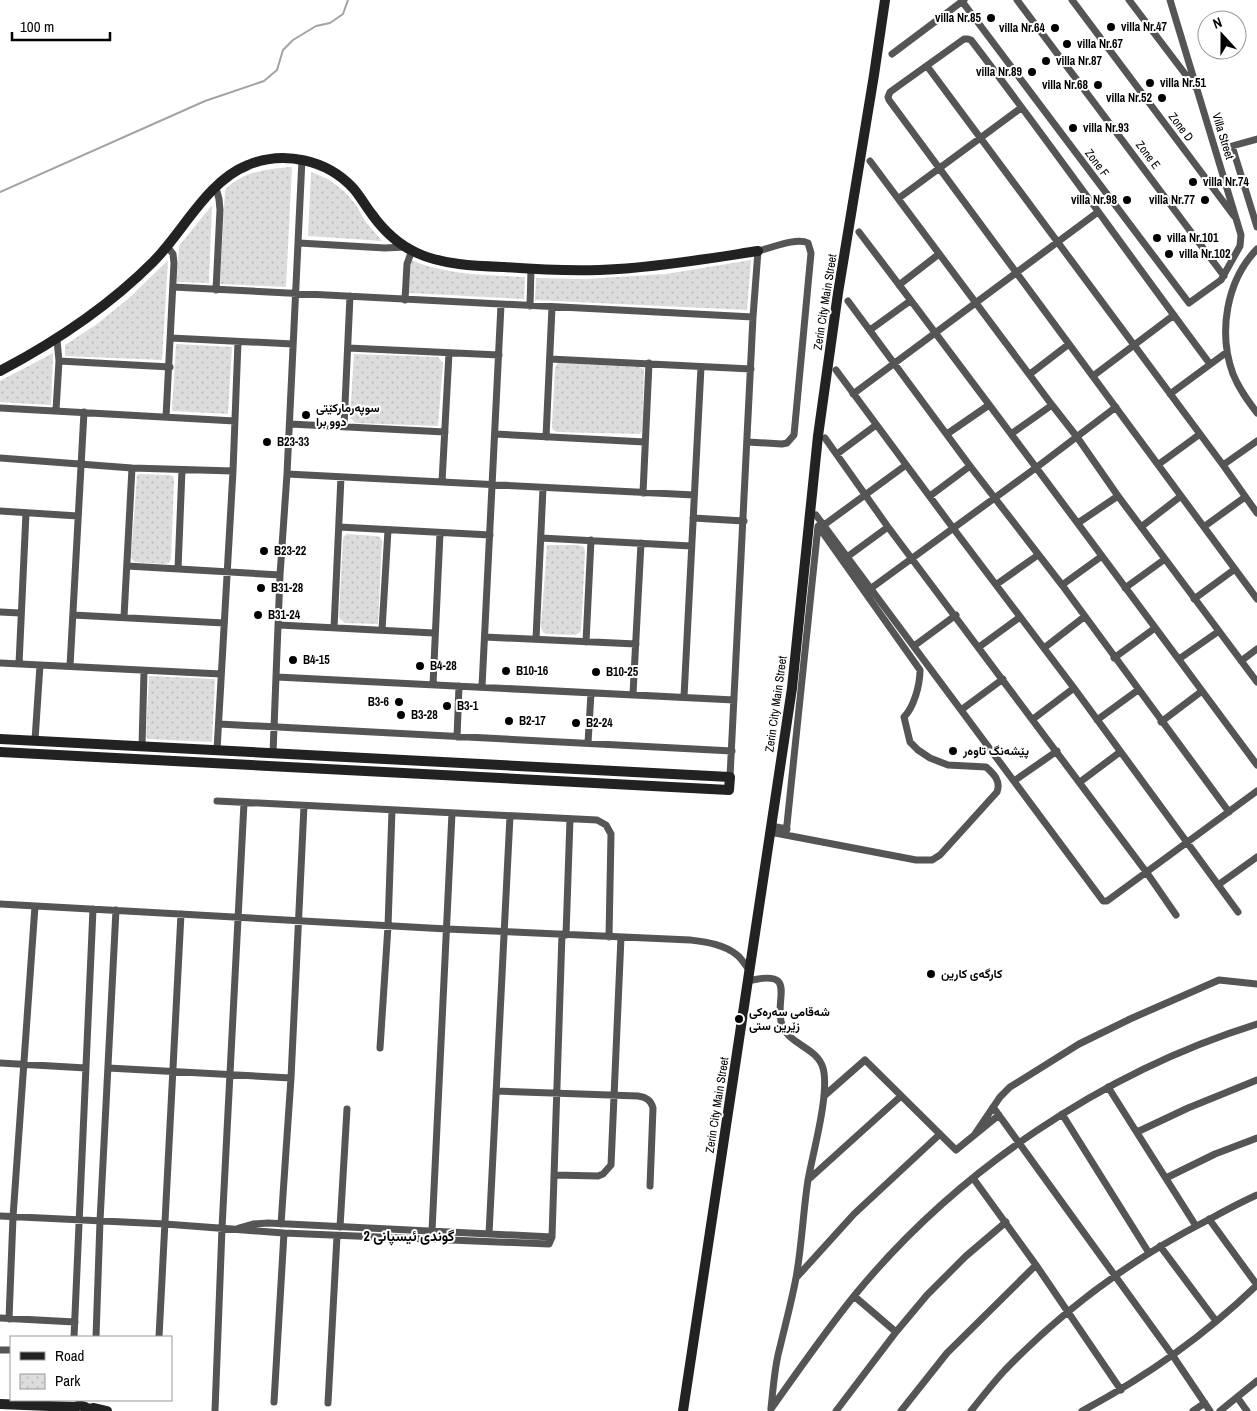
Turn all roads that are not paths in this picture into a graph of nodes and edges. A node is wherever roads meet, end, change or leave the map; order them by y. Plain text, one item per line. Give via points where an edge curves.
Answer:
1 (885, 0) edge
2 (1017, 0) edge
3 (1072, 0) edge
4 (1128, 0) edge
5 (1170, 0) edge
6 (963, 1) edge
7 (892, 54) dead end
8 (927, 66) junction
9 (1197, 90) junction
10 (1021, 108) junction
11 (980, 139) junction
12 (1257, 139) edge
13 (302, 159) junction
14 (870, 162) dead end
15 (940, 169) junction
16 (216, 188) junction
17 (899, 198) junction
18 (1098, 212) junction
19 (1236, 219) junction
20 (1257, 227) edge
21 (859, 232) dead end
22 (1056, 242) junction
23 (298, 243) junction
24 (167, 246) junction
25 (1240, 246) junction
26 (409, 249) junction
27 (758, 251) junction
28 (1255, 251) edge
29 (939, 254) junction
30 (531, 269) junction
31 (1016, 272) junction
32 (1224, 276) junction
33 (899, 284) junction
34 (173, 287) junction
35 (216, 290) junction
36 (295, 293) junction
37 (350, 296) junction
38 (405, 300) junction
39 (910, 300) junction
40 (848, 301) dead end
41 (975, 302) junction
42 (501, 305) junction
43 (530, 306) junction
44 (552, 307) junction
45 (1174, 315) junction
46 (753, 317) junction
47 (870, 330) junction
48 (934, 332) junction
49 (171, 338) junction
50 (57, 340) junction
51 (238, 342) junction
52 (293, 344) junction
53 (1069, 344) junction
54 (1134, 346) junction
55 (348, 348) junction
56 (1227, 352) junction
57 (449, 353) junction
58 (499, 355) junction
59 (550, 358) junction
60 (59, 361) junction
61 (649, 363) junction
62 (894, 363) junction
63 (1210, 364) junction
64 (170, 367) junction
65 (701, 367) junction
66 (752, 369) junction
67 (836, 370) dead end
68 (0, 371) edge
69 (1030, 374) junction
70 (1093, 376) junction
71 (853, 394) junction
72 (1170, 394) junction
73 (989, 405) junction
74 (1052, 405) junction
75 (1116, 407) junction
76 (0, 408) edge
77 (56, 410) junction
78 (84, 412) junction
79 (1257, 414) edge
80 (166, 417) junction
81 (235, 421) junction
82 (290, 424) junction
83 (876, 425) junction
84 (344, 426) junction
85 (445, 432) junction
86 (495, 434) junction
87 (947, 434) junction
88 (1011, 434) junction
89 (1200, 434) junction
90 (546, 437) junction
91 (1077, 437) junction
92 (825, 438) dead end
93 (1257, 441) edge
94 (645, 442) junction
95 (748, 442) junction
96 (837, 454) junction
97 (0, 458) edge
98 (81, 464) junction
99 (1159, 464) junction
100 (906, 465) junction
101 (970, 466) junction
102 (1224, 466) junction
103 (132, 468) junction
104 (1037, 468) junction
105 (182, 470) junction
106 (233, 471) junction
107 (287, 474) junction
108 (341, 477) junction
109 (442, 482) junction
110 (493, 485) junction
111 (543, 488) junction
112 (643, 493) junction
113 (694, 495) junction
114 (866, 495) junction
115 (930, 496) junction
116 (1118, 496) junction
117 (1181, 496) junction
118 (1245, 497) junction
119 (996, 498) junction
120 (0, 512) edge
121 (26, 513) junction
122 (1257, 513) edge
123 (816, 515) dead end
124 (78, 516) junction
125 (693, 518) junction
126 (744, 521) junction
127 (1078, 523) junction
128 (824, 525) junction
129 (1205, 526) junction
130 (339, 527) junction
131 (888, 527) junction
132 (1141, 527) junction
133 (952, 528) junction
134 (388, 530) junction
135 (440, 533) junction
136 (490, 535) junction
137 (541, 538) junction
138 (591, 540) junction
139 (641, 543) junction
140 (691, 546) junction
141 (1038, 555) junction
142 (1102, 556) junction
143 (847, 557) junction
144 (911, 558) junction
145 (1165, 559) junction
146 (127, 566) junction
147 (178, 569) junction
148 (1235, 569) junction
149 (227, 572) junction
150 (280, 575) junction
151 (997, 584) junction
152 (1062, 585) junction
153 (1126, 588) junction
154 (870, 589) junction
155 (1194, 599) junction
156 (1257, 599) edge
157 (0, 612) edge
158 (20, 613) junction
159 (73, 615) junction
160 (956, 615) junction
161 (124, 617) junction
162 (1020, 617) junction
163 (1084, 617) junction
164 (224, 623) junction
165 (279, 625) junction
166 (334, 628) junction
167 (1155, 628) junction
168 (382, 630) junction
169 (1219, 631) junction
170 (434, 633) junction
171 (485, 637) junction
172 (536, 639) junction
173 (586, 642) junction
174 (636, 644) junction
175 (914, 646) junction
176 (979, 647) junction
177 (1044, 648) junction
178 (1257, 649) edge
179 (1114, 658) junction
180 (1179, 660) junction
181 (1241, 661) junction
182 (0, 663) edge
183 (19, 664) junction
184 (40, 666) junction
185 (70, 666) junction
186 (144, 671) junction
187 (221, 674) junction
188 (277, 677) junction
189 (1003, 679) junction
190 (1257, 682) edge
191 (433, 685) junction
192 (459, 686) junction
193 (482, 687) junction
194 (1074, 688) junction
195 (1138, 690) junction
196 (1202, 691) junction
197 (591, 692) junction
198 (633, 694) junction
199 (684, 697) junction
200 (734, 700) junction
201 (961, 710) junction
202 (1033, 719) junction
203 (1097, 720) junction
204 (1161, 722) junction
205 (219, 724) junction
206 (274, 728) junction
207 (458, 737) junction
208 (0, 739) edge
209 (35, 740) junction
210 (76, 743) junction
211 (588, 744) junction
212 (142, 746) junction
213 (217, 750) junction
214 (1057, 750) junction
215 (0, 752) edge
216 (732, 752) junction
217 (1120, 752) junction
218 (273, 753) junction
219 (316, 755) junction
220 (76, 756) junction
221 (505, 765) junction
222 (1257, 765) edge
223 (316, 768) junction
224 (505, 777) junction
225 (730, 777) junction
226 (1014, 781) junction
227 (1080, 782) junction
228 (1257, 791) edge
229 (217, 801) dead end
230 (244, 803) junction
231 (304, 806) junction
232 (392, 810) junction
233 (1229, 812) junction
234 (452, 813) junction
235 (510, 816) junction
236 (570, 819) junction
237 (771, 829) junction
238 (787, 832) junction
239 (1188, 842) junction
240 (1257, 857) edge
241 (1147, 873) junction
242 (1218, 885) junction
243 (0, 904) edge
244 (35, 906) junction
245 (94, 909) junction
246 (116, 910) junction
247 (1238, 912) dead end
248 (181, 914) junction
249 (1176, 915) dead end
250 (239, 917) junction
251 (299, 921) junction
252 (388, 926) junction
253 (447, 929) junction
254 (506, 932) junction
255 (564, 934) junction
256 (609, 936) junction
257 (621, 937) junction
258 (749, 976) junction
259 (1257, 984) edge
260 (1257, 1024) edge
261 (380, 1048) dead end
262 (0, 1063) edge
263 (24, 1064) junction
264 (86, 1068) junction
265 (108, 1068) junction
266 (172, 1071) junction
267 (230, 1074) junction
268 (291, 1078) junction
269 (1257, 1080) edge
270 (1108, 1087) junction
271 (496, 1091) junction
272 (556, 1093) junction
273 (613, 1095) junction
274 (824, 1096) junction
275 (901, 1096) junction
276 (993, 1107) junction
277 (347, 1109) dead end
278 (1062, 1114) junction
279 (999, 1115) junction
280 (1137, 1132) junction
281 (940, 1134) junction
282 (975, 1134) junction
283 (1257, 1138) edge
284 (1019, 1143) junction
285 (554, 1175) junction
286 (974, 1178) junction
287 (1166, 1178) junction
288 (808, 1180) junction
289 (650, 1186) dead end
290 (1257, 1196) edge
291 (0, 1216) edge
292 (13, 1217) junction
293 (1209, 1219) junction
294 (79, 1220) junction
295 (100, 1221) junction
296 (1006, 1222) junction
297 (165, 1224) junction
298 (281, 1224) junction
299 (1196, 1226) junction
300 (340, 1227) junction
301 (222, 1228) junction
302 (235, 1229) junction
303 (432, 1231) junction
304 (284, 1233) junction
305 (490, 1234) junction
306 (337, 1236) junction
307 (552, 1237) junction
308 (1160, 1246) junction
309 (1149, 1253) junction
310 (1036, 1265) junction
311 (1115, 1276) junction
312 (796, 1278) junction
313 (1257, 1285) edge
314 (854, 1296) junction
315 (1067, 1313) junction
316 (0, 1318) edge
317 (9, 1319) junction
318 (74, 1322) junction
319 (1216, 1322) junction
320 (896, 1332) junction
321 (74, 1336) edge
322 (96, 1336) edge
323 (158, 1336) edge
324 (1173, 1356) junction
325 (1257, 1381) edge
326 (1121, 1390) junction
327 (1237, 1397) junction
328 (274, 1402) dead end
329 (328, 1403) dead end
330 (1205, 1403) junction
331 (0, 1404) edge
332 (72, 1409) edge
333 (89, 1410) edge
334 (771, 1410) edge
335 (107, 1411) edge
336 (215, 1411) edge
337 (684, 1411) edge
338 (836, 1411) edge
339 (901, 1411) edge
340 (971, 1411) edge
341 (1082, 1411) edge
342 (1193, 1411) edge
343 (1210, 1411) edge
344 (1220, 1411) edge
345 (1247, 1411) edge

1 - 237 street, Zerin City Main Street via 828,361 808,517 792,688
2 - 32 street, Zone E
3 - 19 street, Zone D
4 - 9 street
5 - 9 street, Villa Street
6 - 7 street
6 - 32 street, Zone F via 1186,302 1193,301
8 - 10 street via 968,38
8 - 11 street
8 - 15 street via 888,97
9 - 19 street, Villa Street
10 - 11 street
10 - 18 street
11 - 15 street
11 - 22 street
12 - 20 street via 1232,146
13 - 16 street via 282,158 254,163 237,170
13 - 23 street
13 - 26 street via 332,170 344,179 378,223
14 - 17 street
15 - 17 street
15 - 31 street
16 - 24 street
16 - 35 street via 220,204
17 - 29 street
18 - 22 street
18 - 45 street
19 - 25 street, Villa Street via 1241,235
21 - 33 street
22 - 31 street
22 - 54 street
23 - 26 street
23 - 36 street
24 - 34 street via 174,258
24 - 50 street via 118,294
25 - 28 street
25 - 32 street
26 - 30 street via 452,262
26 - 38 street
27 - 30 street via 618,269
27 - 46 street
27 - 95 street via 800,240 808,243 811,253 794,434 782,444
28 - 56 street via 1232,290 1225,332
29 - 33 street
29 - 41 street
30 - 43 street
31 - 41 street
31 - 53 street
33 - 39 street
34 - 35 street
34 - 49 street
35 - 36 street
36 - 37 street
36 - 52 street
37 - 38 street
37 - 55 street
38 - 42 street
39 - 47 street
39 - 48 street
40 - 47 street
41 - 48 street
41 - 69 street
42 - 43 street
42 - 58 street
43 - 44 street
44 - 46 street
44 - 59 street
45 - 54 street
45 - 63 street
46 - 66 street
47 - 62 street
48 - 62 street
48 - 73 street
49 - 51 street
49 - 64 street
50 - 60 street
50 - 68 street
51 - 52 street
51 - 81 street
52 - 82 street
53 - 69 street
53 - 70 street
54 - 70 street
54 - 72 street
55 - 57 street
55 - 84 street
56 - 63 street
56 - 79 street via 1233,375
57 - 58 street
57 - 85 street
58 - 86 street
59 - 61 street
59 - 90 street
60 - 64 street
60 - 77 street
61 - 65 street
61 - 94 street
62 - 71 street
62 - 87 street
63 - 72 street
64 - 80 street
65 - 66 street
65 - 113 street
66 - 95 street
67 - 71 street
69 - 74 street
70 - 75 street
71 - 83 street
72 - 89 street
73 - 87 street
73 - 88 street
74 - 88 street
74 - 91 street
75 - 91 street
75 - 99 street
76 - 77 street
77 - 78 street
78 - 80 street
78 - 98 street
80 - 81 street
81 - 106 street
82 - 84 street
82 - 107 street
83 - 96 street
83 - 100 street
84 - 85 street
85 - 109 street
86 - 90 street
86 - 110 street
87 - 101 street
88 - 104 street
89 - 99 street
89 - 102 street
90 - 94 street
91 - 104 street
91 - 116 street
92 - 96 street
93 - 102 street
94 - 112 street
95 - 126 street
96 - 114 street
97 - 98 street
98 - 103 street
98 - 124 street
99 - 117 street
100 - 114 street
100 - 115 street
101 - 115 street
101 - 119 street
102 - 118 street
103 - 105 street
103 - 146 street
104 - 119 street
104 - 127 street
105 - 106 street
105 - 147 street
106 - 149 street
107 - 108 street
107 - 150 street
108 - 109 street
108 - 130 street
109 - 110 street
110 - 111 street
110 - 136 street
111 - 112 street
111 - 137 street
112 - 113 street
113 - 125 street
114 - 128 street
114 - 131 street
115 - 133 street
116 - 127 street
116 - 132 street
117 - 129 street
117 - 132 street
118 - 122 street
118 - 129 street
119 - 133 street
119 - 141 street
120 - 121 street
121 - 124 street
121 - 158 street
123 - 128 street
124 - 159 street
125 - 126 street
125 - 140 street
126 - 200 street
127 - 142 street
128 - 143 street
129 - 148 street
130 - 134 street
130 - 166 street
131 - 143 street
131 - 144 street
132 - 145 street
133 - 144 street
133 - 151 street
134 - 135 street
134 - 168 street
135 - 136 street
135 - 170 street
136 - 171 street
137 - 138 street
137 - 172 street
138 - 139 street
138 - 173 street
139 - 140 street
139 - 174 street
140 - 199 street
141 - 151 street
141 - 152 street
142 - 152 street
142 - 153 street
143 - 154 street
144 - 154 street
144 - 160 street
145 - 153 street
145 - 155 street
146 - 147 street
146 - 161 street
147 - 149 street
148 - 155 street
148 - 156 street
149 - 150 street
149 - 164 street
150 - 165 street
151 - 162 street
152 - 163 street
153 - 167 street
154 - 175 street
155 - 169 street
157 - 158 street
158 - 183 street
159 - 161 street
159 - 185 street
160 - 175 street
160 - 176 street
161 - 164 street
162 - 176 street
162 - 177 street
163 - 177 street
163 - 179 street
164 - 187 street
165 - 166 street
165 - 188 street
166 - 168 street
167 - 179 street
167 - 180 street
168 - 170 street
169 - 180 street
169 - 181 street
170 - 191 street
171 - 172 street
171 - 193 street
172 - 173 street
173 - 174 street
174 - 198 street
175 - 201 street
176 - 189 street
177 - 194 street
178 - 181 street
179 - 195 street
180 - 196 street
181 - 190 street
182 - 183 street
183 - 184 street
184 - 185 street
184 - 209 street
185 - 186 street
186 - 187 street
186 - 212 street
187 - 205 street
188 - 191 street
188 - 206 street
189 - 201 street
189 - 202 street
191 - 192 street
192 - 193 street
192 - 207 street
193 - 197 street
194 - 202 street
194 - 203 street
195 - 203 street
195 - 204 street
196 - 204 street
196 - 222 street
197 - 198 street
197 - 211 street
198 - 199 street
199 - 200 street
200 - 216 street
201 - 226 street
202 - 214 street
203 - 217 street
204 - 233 street
205 - 206 street
205 - 213 street
206 - 207 street
206 - 218 street
207 - 211 street
208 - 209 street
209 - 210 street
210 - 212 street
210 - 220 street
211 - 216 street
212 - 213 street
213 - 218 street
214 - 226 street
214 - 227 street
215 - 220 street
216 - 225 street
217 - 227 street
217 - 239 street
218 - 219 street
219 - 221 street
219 - 223 street
220 - 223 street
221 - 224 street
221 - 225 street
223 - 224 street
224 - 225 street via 729,790
226 - 241 street via 1103,901
227 - 241 street
228 - 233 street
229 - 230 street
230 - 231 street
230 - 250 street
231 - 232 street
231 - 251 street
232 - 234 street
232 - 252 street
233 - 239 street
234 - 235 street
234 - 253 street
235 - 236 street
235 - 254 street
236 - 255 street
236 - 256 street via 602,822 611,834
237 - 238 street
237 - 258 street, Zerin City Main Street
238 - 238 street via 916,860 932,860 998,788 996,778 986,767 948,765 918,750 910,742 904,717 911,711 920,670 818,526
239 - 241 street
239 - 242 street
240 - 242 street
241 - 249 street
242 - 247 street
243 - 244 street
244 - 245 street
244 - 263 street
245 - 246 street
245 - 264 street
246 - 248 street
246 - 265 street
248 - 250 street
248 - 266 street
250 - 251 street
250 - 267 street
251 - 252 street
251 - 268 street
252 - 253 street
252 - 261 street
253 - 254 street
253 - 303 street
254 - 255 street
254 - 271 street
255 - 256 street
255 - 272 street
256 - 257 street
257 - 258 street via 715,944 737,955
257 - 273 street
258 - 274 street via 766,977 780,984 782,1026 790,1037 820,1061
258 - 337 street, Zerin City Main Street
259 - 276 street via 1219,980 1130,1019 1066,1052 1010,1087
260 - 270 street via 1202,1044
262 - 263 street
263 - 264 street
263 - 292 street
264 - 294 street
265 - 266 street
265 - 295 street
266 - 267 street
266 - 297 street
267 - 268 street
267 - 301 street
268 - 298 street
269 - 280 street
270 - 278 street
270 - 280 street
271 - 272 street
271 - 305 street
272 - 273 street
272 - 285 street
273 - 285 street via 612,1159 608,1170 598,1176
273 - 289 street via 642,1096 652,1104
274 - 275 street via 865,1060
274 - 288 street
275 - 281 street
275 - 288 street
276 - 279 street
276 - 282 street
277 - 300 street
278 - 284 street
278 - 309 street
279 - 282 street
279 - 284 street
280 - 287 street
281 - 282 street via 956,1150
281 - 312 street via 871,1196
283 - 287 street
284 - 286 street
284 - 311 street
285 - 307 street
286 - 296 street
286 - 314 street via 896,1249
287 - 299 street
288 - 312 street
290 - 293 street
291 - 292 street
292 - 294 street
292 - 317 street
293 - 299 street
293 - 313 street
294 - 295 street
294 - 318 street
295 - 297 street
295 - 322 street
296 - 310 street
296 - 320 street via 927,1295
297 - 301 street
297 - 323 street
298 - 300 street
298 - 302 street via 253,1224
299 - 308 street
300 - 303 street
301 - 302 street
301 - 336 street
302 - 304 street
303 - 305 street
304 - 306 street
304 - 328 street
305 - 307 street
306 - 307 street via 543,1245 548,1244
306 - 329 street
308 - 309 street
308 - 319 street
309 - 311 street
310 - 315 street
310 - 339 street via 947,1353
311 - 315 street
311 - 324 street
312 - 334 street via 778,1357
313 - 319 street
314 - 320 street
314 - 334 street
315 - 326 street
315 - 340 street via 1005,1371
316 - 317 street
317 - 318 street
318 - 321 street
319 - 324 street
320 - 338 street
324 - 326 street
324 - 330 street
325 - 327 street
326 - 341 street
327 - 344 street
327 - 345 street
330 - 342 street
330 - 343 street
331 - 332 street
332 - 333 street via 83,1406
333 - 335 street

